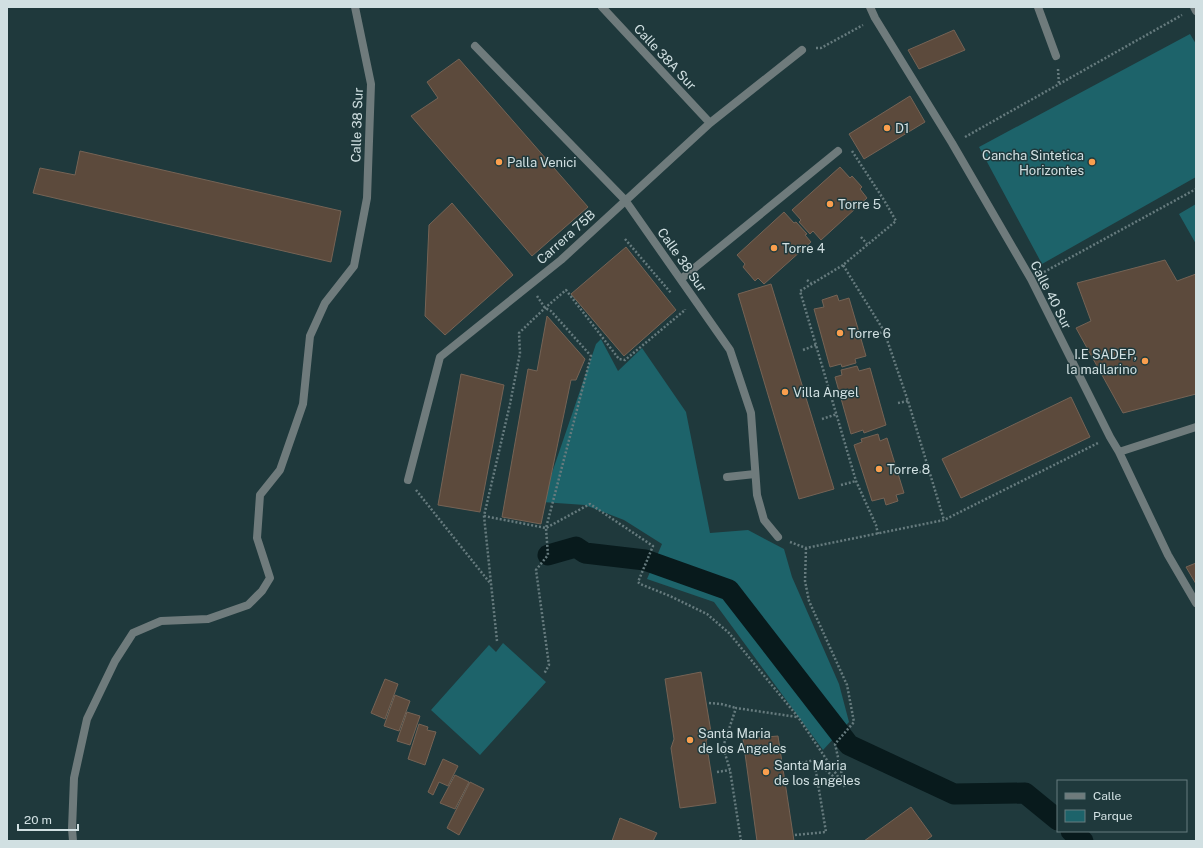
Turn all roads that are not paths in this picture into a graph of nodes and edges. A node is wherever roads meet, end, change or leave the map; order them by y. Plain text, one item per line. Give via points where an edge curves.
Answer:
1 (355, 7) edge
2 (602, 7) edge
3 (870, 7) edge
4 (1038, 7) edge
5 (475, 46) dead end
6 (802, 50) road end
7 (1056, 56) dead end
8 (710, 123) junction
9 (838, 151) road end
10 (625, 200) junction
11 (681, 279) junction
12 (1196, 427) edge
13 (1119, 452) junction
14 (755, 474) junction
15 (727, 478) dead end
16 (408, 480) road end
17 (778, 537) dead end
18 (1196, 603) edge
19 (73, 841) edge

1 - 19 street, Calle 38 Sur via 371,84 367,198 354,266 325,303 310,336 303,404 280,470 260,495 258,538 270,578 262,591 248,605 208,619 161,620 133,633 115,661 87,719 74,778
2 - 8 street, Calle 38A Sur
3 - 13 street, Calle 40 Sur via 1031,279
4 - 7 street
5 - 10 street, Calle 38 Sur
6 - 8 street, Carrera 75B
8 - 10 street, Carrera 75B
9 - 11 street
10 - 11 street, Calle 38 Sur
10 - 16 street, Carrera 75B via 561,260 440,357
11 - 14 street, Calle 38 Sur via 730,350 751,413
12 - 13 street
13 - 18 street, Calle 40 Sur via 1168,555
14 - 15 street
14 - 17 street, Calle 38 Sur via 757,495 764,520

